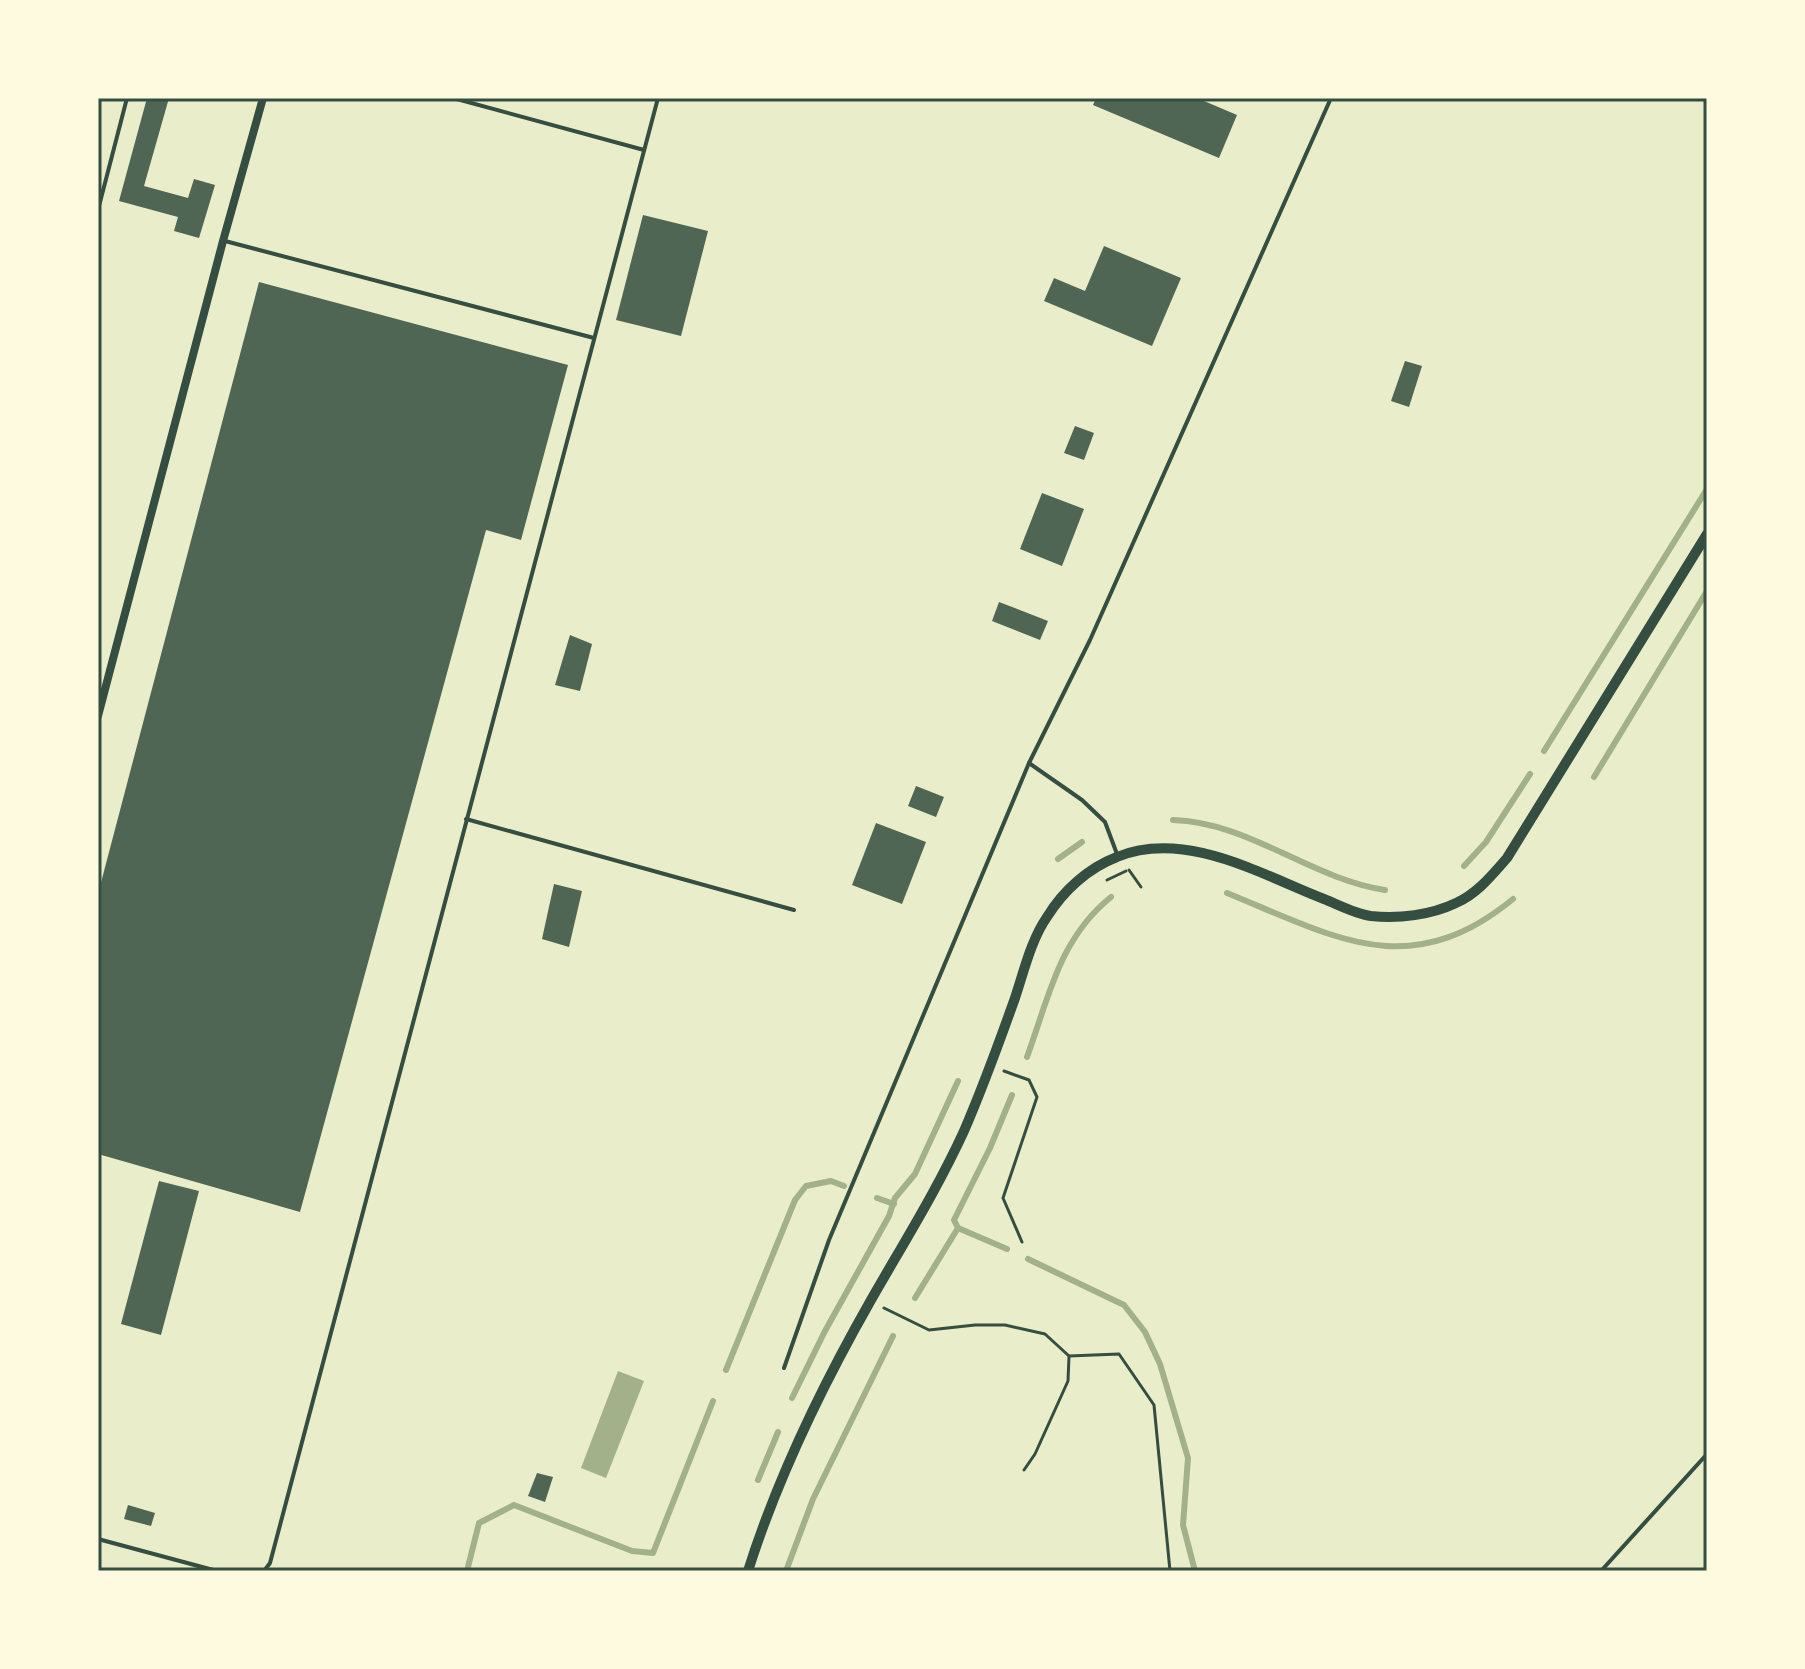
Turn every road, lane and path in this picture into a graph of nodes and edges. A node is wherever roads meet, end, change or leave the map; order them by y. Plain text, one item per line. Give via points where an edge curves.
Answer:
1 (127, 98) edge
2 (263, 98) edge
3 (453, 98) edge
4 (658, 98) edge
5 (1331, 98) edge
6 (644, 150) junction
7 (98, 210) edge
8 (223, 241) junction
9 (594, 338) junction
10 (1707, 534) edge
11 (102, 685) edge
12 (98, 716) edge
13 (1029, 763) junction
14 (466, 819) junction
15 (1118, 856) junction
16 (1137, 868) dead end
17 (1129, 870) junction
18 (1101, 883) dead end
19 (1141, 887) dead end
20 (794, 910) dead end
21 (1009, 1060) dead end
22 (1022, 1242) dead end
23 (870, 1301) junction
24 (1069, 1356) junction
25 (784, 1368) dead end
26 (1707, 1454) edge
27 (1024, 1470) dead end
28 (98, 1539) edge
29 (217, 1571) edge
30 (264, 1571) edge
31 (748, 1571) edge
32 (1170, 1571) edge
33 (1601, 1571) edge

1 - 7 lane
2 - 8 street
3 - 6 lane
4 - 6 lane
5 - 13 lane via 1090,640
6 - 9 lane
8 - 9 lane
8 - 11 street
9 - 14 lane
10 - 15 street via 1507,858 1458,903 1428,914 1369,916 1189,850 1161,848
11 - 12 street
13 - 15 lane via 1105,822
13 - 25 lane via 829,1240
14 - 20 lane
14 - 30 lane
15 - 17 path
15 - 23 street via 1075,883 1046,918 963,1132
16 - 17 path
17 - 18 path
17 - 19 path
21 - 22 path via 1004,1071 1029,1080 1037,1097 1003,1198
23 - 24 path via 929,1330 1005,1325 1045,1334
23 - 31 street via 805,1425
24 - 27 path via 1068,1381
24 - 32 path via 1119,1354 1154,1405
26 - 33 lane
28 - 29 lane

